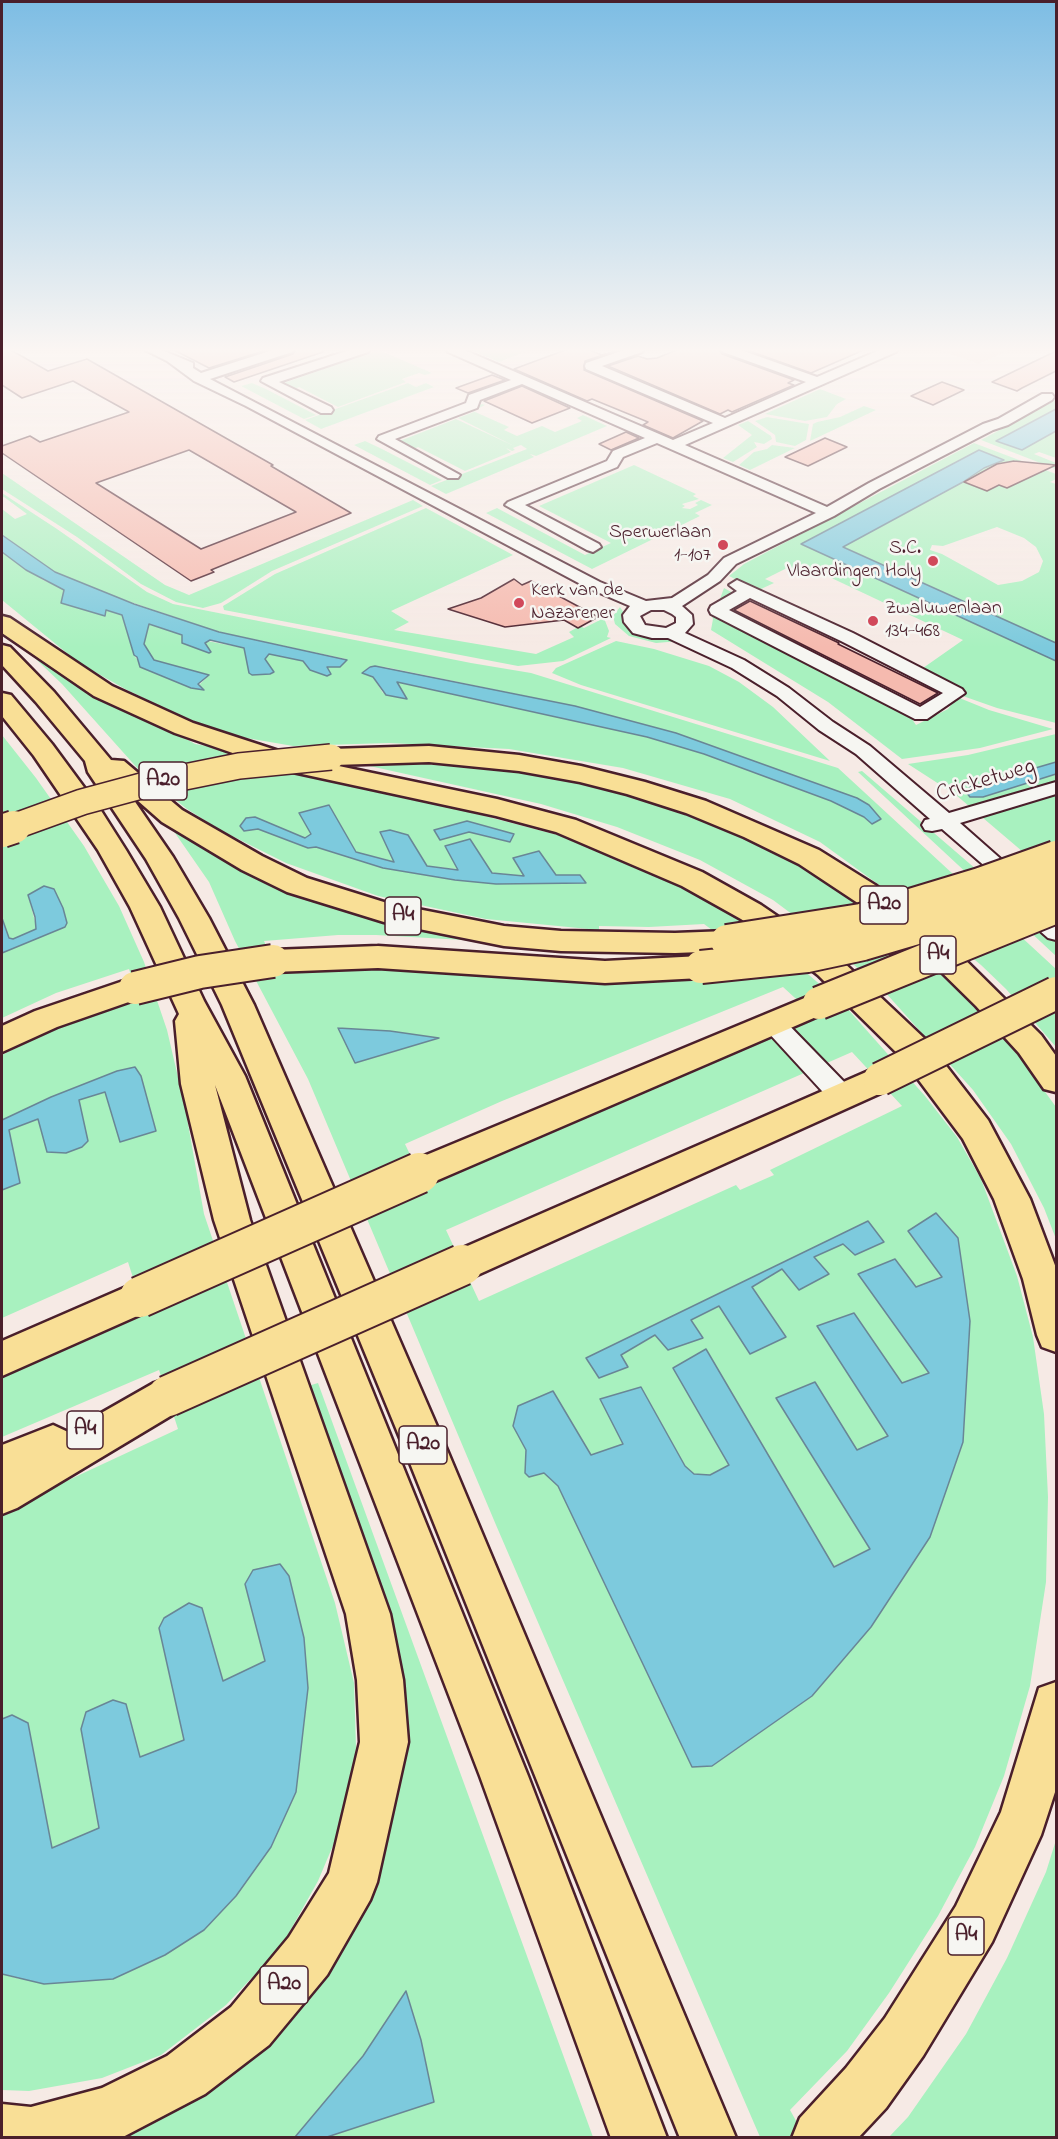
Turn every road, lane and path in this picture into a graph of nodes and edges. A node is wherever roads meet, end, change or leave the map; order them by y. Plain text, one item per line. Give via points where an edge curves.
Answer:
1 (336, 449) edge
2 (403, 449) edge
3 (631, 449) edge
4 (683, 449) edge
5 (947, 449) edge
6 (453, 475) dead end
7 (825, 511) junction
8 (593, 547) dead end
9 (715, 576) junction
10 (750, 591) junction
11 (666, 605) junction
12 (638, 609) junction
13 (2, 623) edge
14 (679, 624) junction
15 (2, 652) edge
16 (2, 700) edge
17 (98, 760) junction
18 (1056, 788) edge
19 (937, 823) junction
20 (2, 831) edge
21 (1056, 857) edge
22 (1056, 883) edge
23 (1056, 908) edge
24 (1056, 919) edge
25 (1056, 933) edge
26 (1056, 993) edge
27 (188, 1001) junction
28 (773, 1023) junction
29 (2, 1040) edge
30 (1056, 1080) edge
31 (842, 1096) junction
32 (1056, 1335) edge
33 (2, 1359) edge
34 (168, 1396) junction
35 (2, 1465) edge
36 (2, 1494) edge
37 (1056, 1705) edge
38 (2, 2132) edge
39 (639, 2138) edge
40 (708, 2138) edge
41 (820, 2138) edge

1 - 12 street via 594,585 609,598
2 - 6 street
3 - 8 street via 618,454 612,464 513,506
4 - 7 street
5 - 7 street
7 - 9 street via 730,561
9 - 10 street
9 - 11 street via 684,599
9 - 14 street via 714,585
10 - 10 street via 847,637 956,693 921,716 717,610
11 - 12 street
11 - 14 street
12 - 14 street via 631,620 639,629 652,633
13 - 32 highway via 103,691 184,728 288,764 566,826 692,879 790,938 844,980 884,1018 946,1088 976,1130 1012,1199 1042,1279
14 - 19 street via 783,692 826,726 843,748
15 - 17 highway, A20
16 - 27 highway, A20 via 96,824 145,907
17 - 21 highway, A4, bridge via 117,768 172,816 297,885 384,912 504,936 675,944 727,941 861,920
17 - 40 highway, A20 via 101,772 159,857 194,918 238,1005
18 - 19 street, Cricketweg
19 - 24 street
19 - 25 street
20 - 30 highway, A20, bridge via 82,802 239,766 331,757 429,754 519,762 581,774 696,807 754,831 865,892 912,928 987,998 1030,1044
22 - 29 highway, A4, bridge via 862,944 807,956 701,967 605,972 378,957 273,961 200,972 135,988 77,1007
23 - 28 highway, A4, bridge
26 - 31 highway, A4, bridge
27 - 38 highway, A20 via 198,1084 232,1220 368,1614 380,1680 384,1742 352,1882 308,1956 250,2026 186,2075 110,2114 32,2135
27 - 39 highway, A20 via 237,1098 504,1776
28 - 31 street
28 - 33 highway, A4, bridge via 419,1173
31 - 34 highway, A4, bridge
34 - 35 highway, A4
34 - 36 highway
37 - 41 highway, A4 via 1024,1818 974,1924 904,2037 866,2088

